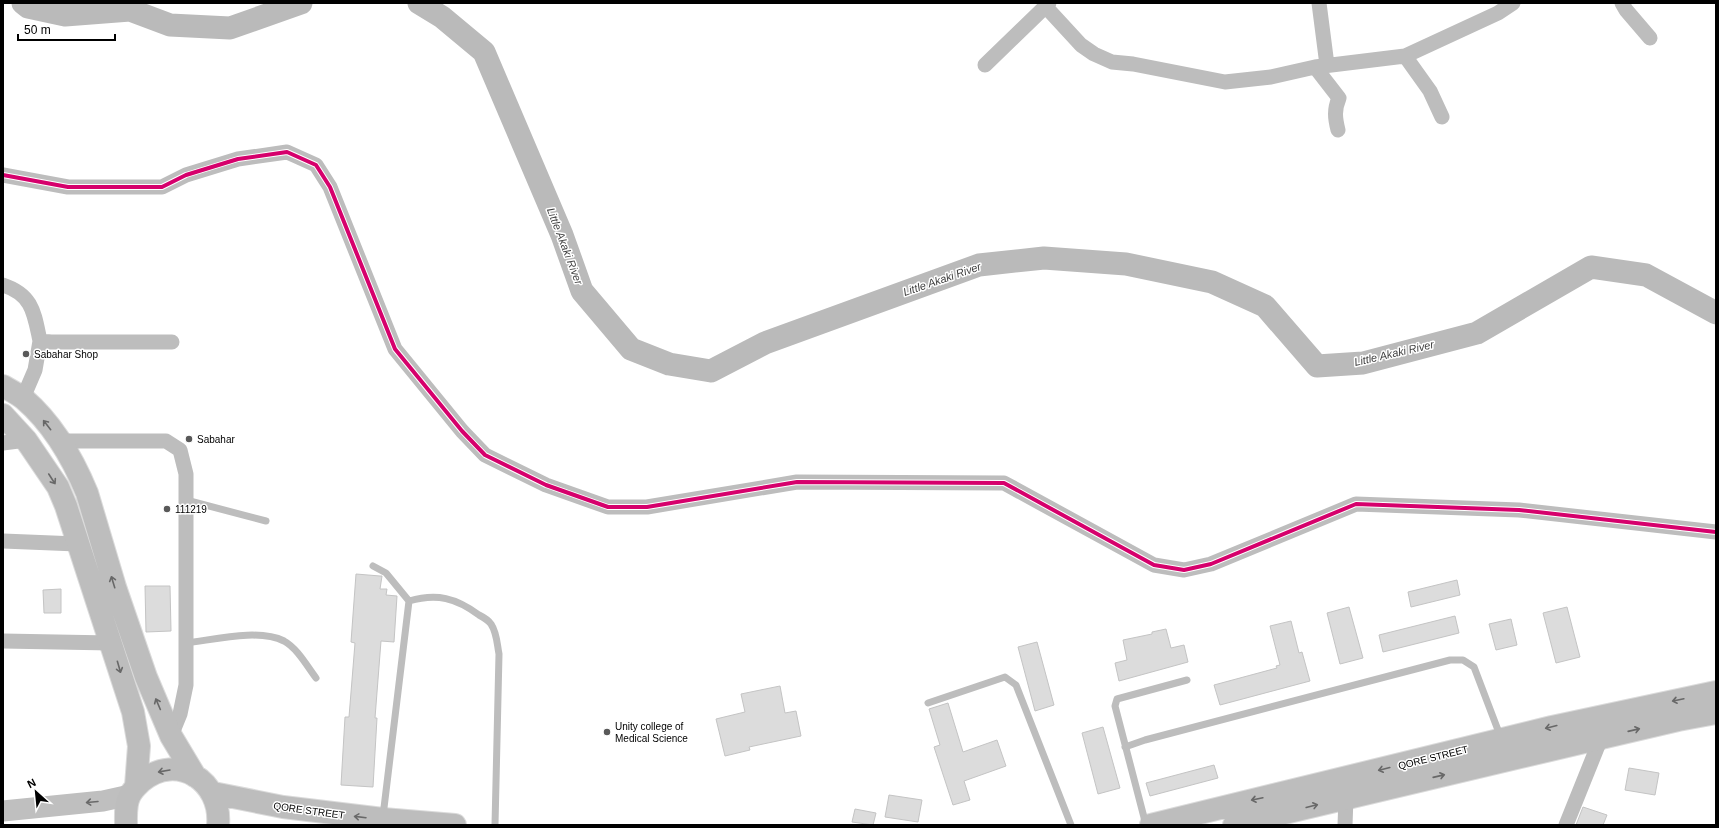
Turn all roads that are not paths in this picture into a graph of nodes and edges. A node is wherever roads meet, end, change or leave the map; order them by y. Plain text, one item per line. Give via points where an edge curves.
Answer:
1 (1319, 3) edge
2 (1513, 3) edge
3 (1622, 3) edge
4 (1047, 4) edge
5 (1650, 38) dead end
6 (1405, 56) junction
7 (985, 65) dead end
8 (1321, 66) junction
9 (1442, 117) dead end
10 (1338, 130) dead end
11 (3, 175) edge
12 (3, 285) edge
13 (40, 341) junction
14 (172, 342) dead end
15 (3, 386) edge
16 (23, 398) junction
17 (3, 415) edge
18 (26, 440) junction
19 (60, 442) junction
20 (3, 443) edge
21 (186, 500) junction
22 (266, 521) dead end
23 (1716, 532) edge
24 (3, 541) edge
25 (77, 544) junction
26 (373, 566) dead end
27 (409, 601) junction
28 (3, 641) edge
29 (111, 643) junction
30 (186, 643) junction
31 (316, 678) dead end
32 (1187, 680) dead end
33 (1716, 692) edge
34 (928, 703) dead end
35 (1716, 713) edge
36 (1600, 727) junction
37 (171, 736) junction
38 (1502, 740) junction
39 (1125, 747) junction
40 (195, 776) junction
41 (133, 791) junction
42 (213, 793) junction
43 (1346, 798) junction
44 (3, 811) edge
45 (383, 819) junction
46 (126, 825) edge
47 (218, 825) edge
48 (455, 825) edge
49 (495, 825) edge
50 (1071, 825) edge
51 (1146, 825) edge
52 (1151, 825) edge
53 (1234, 825) edge
54 (1345, 825) edge
55 (1566, 825) edge

1 - 8 street
2 - 6 street via 1498,13
3 - 5 street
4 - 7 street
4 - 8 street via 1081,45 1112,62 1225,82 1271,77
6 - 8 street
6 - 9 street via 1430,91
8 - 10 street via 1339,98 1334,115
11 - 23 street via 68,187 162,187 186,175 238,158 287,152 316,165 330,187 395,349 462,431 485,455 546,485 608,507 647,507 797,482 1004,483 1154,565 1184,570 1211,564 1356,504 1519,510
12 - 13 street via 24,296 32,309
13 - 14 street
13 - 16 street via 35,370
15 - 16 main road
19 -> 16 main road
17 - 18 main road
18 - 20 street
18 -> 25 main road via 58,487
19 - 21 street via 166,441 180,450 186,474
37 -> 19 main road via 132,638 87,493
21 - 22 lane
21 - 30 street
24 - 25 street
25 - 29 main road
26 - 27 lane via 386,573
27 - 45 lane
27 - 49 lane via 425,596 450,598 490,623 496,634 499,654
28 - 29 street
29 -> 41 main road via 133,712 139,746
30 - 31 lane via 250,635 269,636 284,641 297,652
30 - 37 street via 186,685 180,714
32 - 39 lane via 1117,699 1115,706
33 -> 36 main road, QORE STREET
34 - 50 lane via 1005,677 1016,685
36 -> 35 main road, QORE STREET via 1678,720
36 -> 38 main road, QORE STREET
43 -> 36 main road, QORE STREET
36 - 55 street
37 - 40 main road
38 - 39 lane via 1474,667 1463,660 1450,660
38 -> 52 main road, QORE STREET
39 - 51 lane
40 -> 41 main road via 180,770 164,770 148,776
40 - 42 main road
41 -> 44 street via 103,801
41 - 46 main road via 125,810
45 -> 42 main road, QORE STREET via 283,808
42 - 47 main road via 219,814
53 -> 43 main road, QORE STREET
43 - 54 street
45 - 48 main road, QORE STREET

